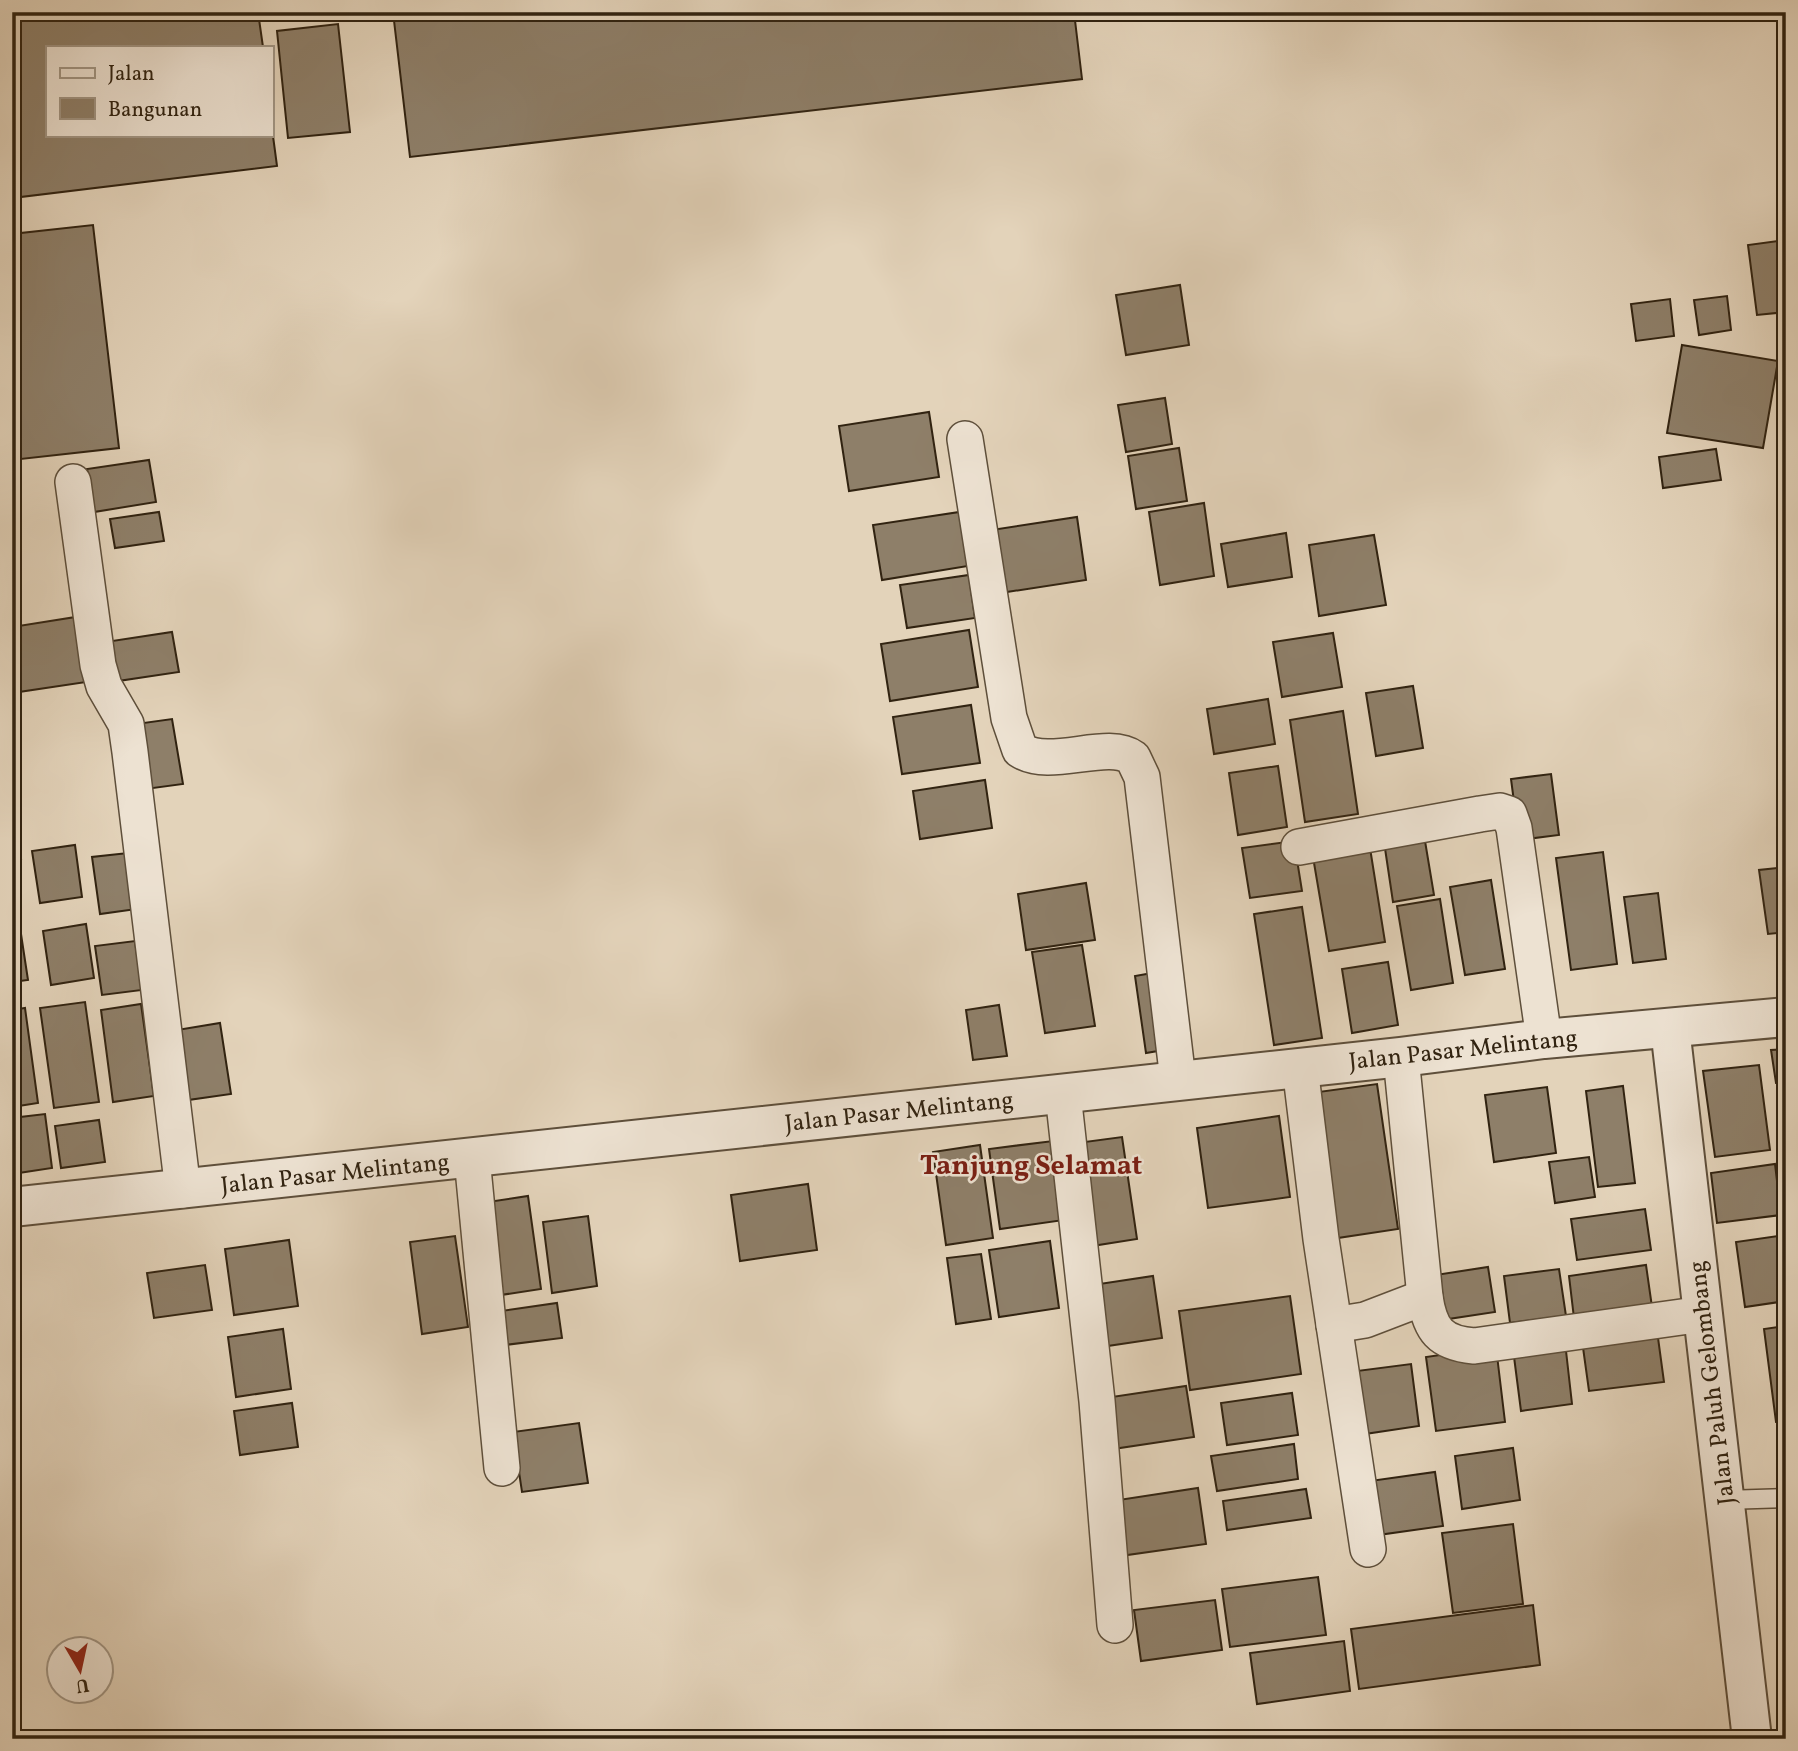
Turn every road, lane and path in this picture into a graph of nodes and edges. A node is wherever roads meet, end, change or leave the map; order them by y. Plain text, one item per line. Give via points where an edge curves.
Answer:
1 (965, 439) dead end
2 (73, 482) dead end
3 (1299, 848) dead end
4 (1786, 1017) edge
5 (1670, 1028) junction
6 (1544, 1039) junction
7 (1401, 1057) junction
8 (1300, 1067) junction
9 (1178, 1080) junction
10 (1063, 1094) junction
11 (472, 1158) junction
12 (183, 1190) junction
13 (12, 1207) edge
14 (1425, 1297) junction
15 (1703, 1314) junction
16 (1334, 1325) junction
17 (502, 1468) dead end
18 (1786, 1498) edge
19 (1725, 1500) junction
20 (1368, 1549) dead end
21 (1115, 1625) dead end
22 (1752, 1739) edge

1 - 9 street via 1009,718 1020,750 1037,757 1120,752 1133,758 1142,777
2 - 12 street via 98,665 104,686 126,724
3 - 6 street via 1491,812 1509,814
4 - 5 street, Jalan Pasar Melintang
5 - 6 street, Jalan Pasar Melintang
5 - 15 street, Jalan Paluh Gelombang
6 - 7 street, Jalan Pasar Melintang
7 - 8 street, Jalan Pasar Melintang
7 - 14 street
8 - 9 street, Jalan Pasar Melintang
8 - 16 street
9 - 10 street, Jalan Pasar Melintang
10 - 11 street, Jalan Pasar Melintang
10 - 21 street via 1097,1401
11 - 12 street, Jalan Pasar Melintang
11 - 17 street
12 - 13 street, Jalan Pasar Melintang
14 - 15 street via 1432,1326 1455,1345
14 - 16 street via 1365,1320
15 - 19 street, Jalan Paluh Gelombang
16 - 20 street
18 - 19 lane
19 - 22 street, Jalan Paluh Gelombang

